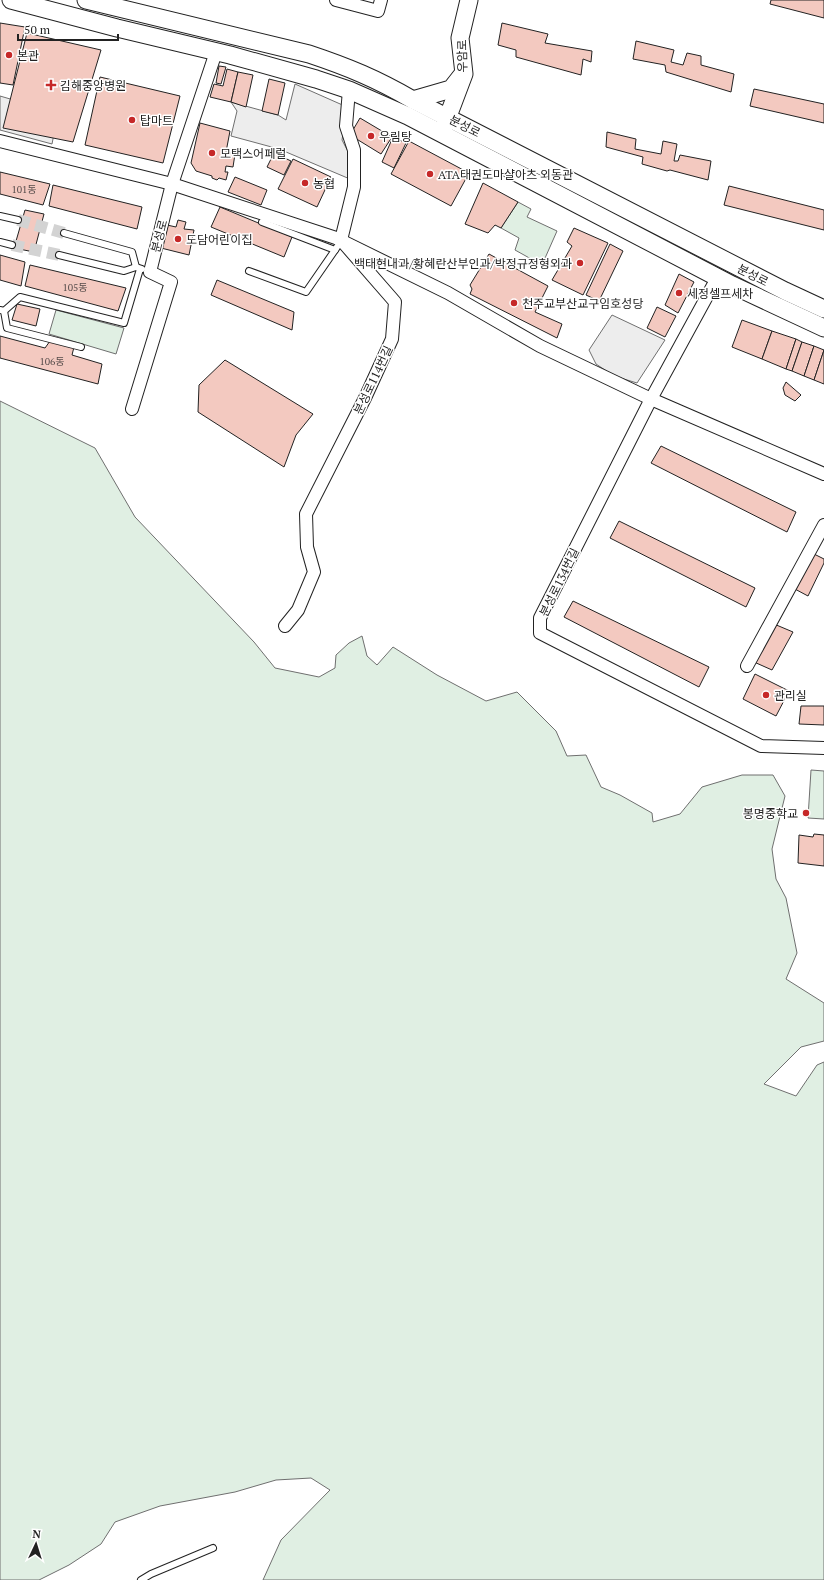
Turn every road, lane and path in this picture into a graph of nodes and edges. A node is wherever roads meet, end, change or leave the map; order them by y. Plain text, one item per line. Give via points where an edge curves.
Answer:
1 (11, 0) edge
2 (86, 0) edge
3 (336, 0) edge
4 (381, 0) edge
5 (470, 0) edge
6 (216, 52) junction
7 (464, 74) junction
8 (349, 90) junction
9 (413, 100) junction
10 (448, 117) junction
11 (440, 134) junction
12 (0, 141) edge
13 (172, 184) junction
14 (0, 216) edge
15 (18, 220) tunnel mouth
16 (262, 222) dead end
17 (64, 233) tunnel mouth
18 (0, 242) edge
19 (12, 245) tunnel mouth
20 (338, 245) junction
21 (59, 255) tunnel mouth
22 (142, 269) junction
23 (249, 271) dead end
24 (717, 278) junction
25 (824, 309) edge
26 (2, 311) edge
27 (824, 328) edge
28 (81, 347) dead end
29 (652, 399) junction
30 (132, 408) dead end
31 (824, 474) edge
32 (824, 525) edge
33 (285, 626) dead end
34 (747, 666) dead end
35 (824, 748) edge
36 (213, 1548) dead end
37 (141, 1580) edge

1 - 6 main road, 분성로
2 - 9 main road, 분성로 via 309,54 345,66
3 - 4 street via 378,11
5 - 7 main road, 우암로 via 460,38
6 - 8 main road, 분성로
6 - 13 street, 분성로
7 - 9 main road via 451,89
7 - 10 main road, 우암로
8 - 11 main road, 분성로 via 408,116
8 - 20 street via 346,126 354,150 354,187
9 - 10 main road, 분성로
10 - 11 main road, 우암로
10 - 25 main road, 분성로 via 778,288
11 - 24 main road, 분성로
12 - 13 street
13 - 20 street
13 - 22 street, 분성로
14 - 15 lane
16 - 20 lane
17 - 22 lane via 132,252
18 - 19 lane
20 - 23 lane via 306,292
20 - 29 street via 448,293 540,346
20 - 33 street, 분성로114번길 via 395,302 392,339 306,514 307,547 314,572 298,610
21 - 22 lane via 124,271
22 - 26 lane via 124,323 20,297
22 - 30 street via 171,282
24 - 27 main road, 분성로
24 - 29 street, 분성로134번길
26 - 28 lane via 7,328
29 - 31 street
29 - 35 street, 분성로134번길 via 540,618 540,633 761,746
32 - 34 street
36 - 37 lane

